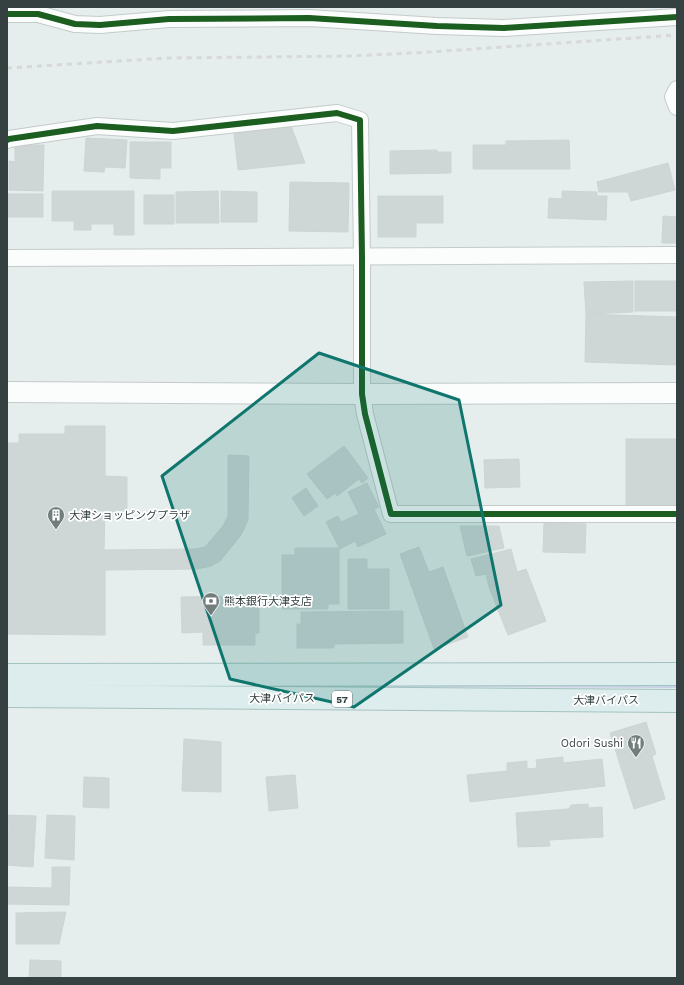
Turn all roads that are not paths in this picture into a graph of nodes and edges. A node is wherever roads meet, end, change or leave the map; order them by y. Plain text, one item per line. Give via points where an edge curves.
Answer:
1 (7, 14) edge
2 (677, 17) edge
3 (677, 88) edge
4 (677, 107) edge
5 (7, 140) edge
6 (677, 255) edge
7 (362, 257) junction
8 (7, 258) edge
9 (7, 392) edge
10 (677, 393) edge
11 (362, 394) junction
12 (677, 514) edge
13 (677, 674) edge
14 (7, 675) edge
15 (7, 696) edge
16 (677, 701) edge

1 - 2 street via 38,14 75,24 100,25 169,19 309,18 504,28
3 - 4 street via 673,97
5 - 7 street via 96,126 173,131 337,112 360,120
6 - 7 street
7 - 8 street
7 - 11 street
9 - 11 street
10 - 11 street
11 - 12 street via 364,414 391,514
13 - 14 highway
15 - 16 highway, 大津バイパス / 57

